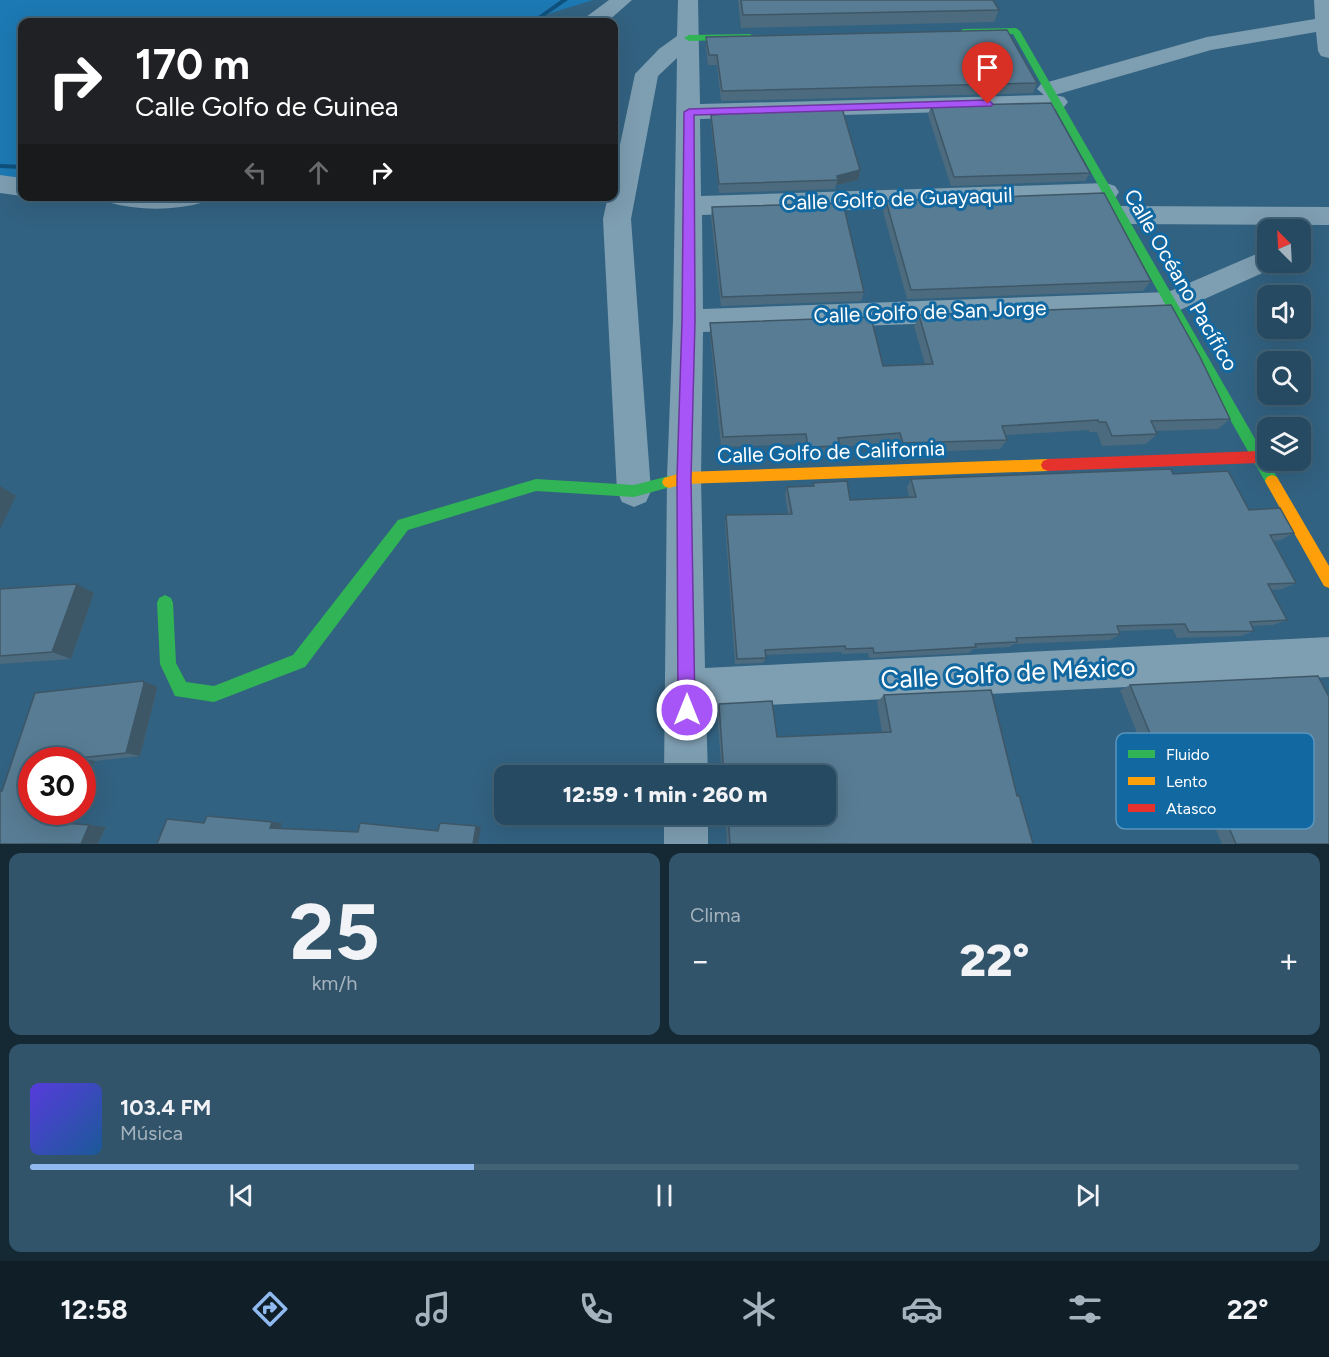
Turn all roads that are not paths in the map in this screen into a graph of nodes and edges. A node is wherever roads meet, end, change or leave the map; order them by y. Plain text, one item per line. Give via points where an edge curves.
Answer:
1 (622, 0) edge
2 (688, 0) edge
3 (1326, 12) edge
4 (599, 18) edge
5 (946, 33) edge
6 (759, 37) edge
7 (689, 38) junction
8 (1329, 51) edge
9 (1053, 95) junction
10 (689, 112) junction
11 (0, 184) edge
12 (18, 186) edge
13 (1106, 192) junction
14 (688, 206) junction
15 (1121, 215) junction
16 (1315, 222) edge
17 (1257, 265) edge
18 (1171, 303) junction
19 (688, 321) junction
20 (1257, 454) edge
21 (1257, 457) edge
22 (1267, 471) edge
23 (684, 478) junction
24 (634, 491) junction
25 (1329, 581) edge
26 (165, 603) dead end
27 (1329, 657) edge
28 (687, 689) junction
29 (686, 765) edge
30 (686, 825) edge
31 (686, 844) edge

1 - 4 street
2 - 7 street
3 - 8 street
3 - 9 street via 1207,44
5 - 9 street, Calle Océano Pacífico via 1016,31
6 - 7 street
7 - 10 street
7 - 24 street via 647,74 617,219
9 - 10 street
9 - 13 street, Calle Océano Pacífico
10 - 14 street
11 - 12 street
13 - 14 street, Calle Golfo de Guayaquil
13 - 15 street, Calle Océano Pacífico
14 - 19 street
15 - 16 street
15 - 18 street, Calle Océano Pacífico
17 - 18 street
18 - 19 street, Calle Golfo de San Jorge
18 - 20 street, Calle Océano Pacífico
19 - 23 street
21 - 23 street, Calle Golfo de California
22 - 25 street, Calle Océano Pacífico
23 - 24 street, Calle Golfo de California
23 - 28 street
24 - 26 street, Calle Golfo de California via 536,485 404,525 299,661 214,694 181,690 168,664
27 - 28 street, Calle Golfo de México
28 - 29 street
30 - 31 street

